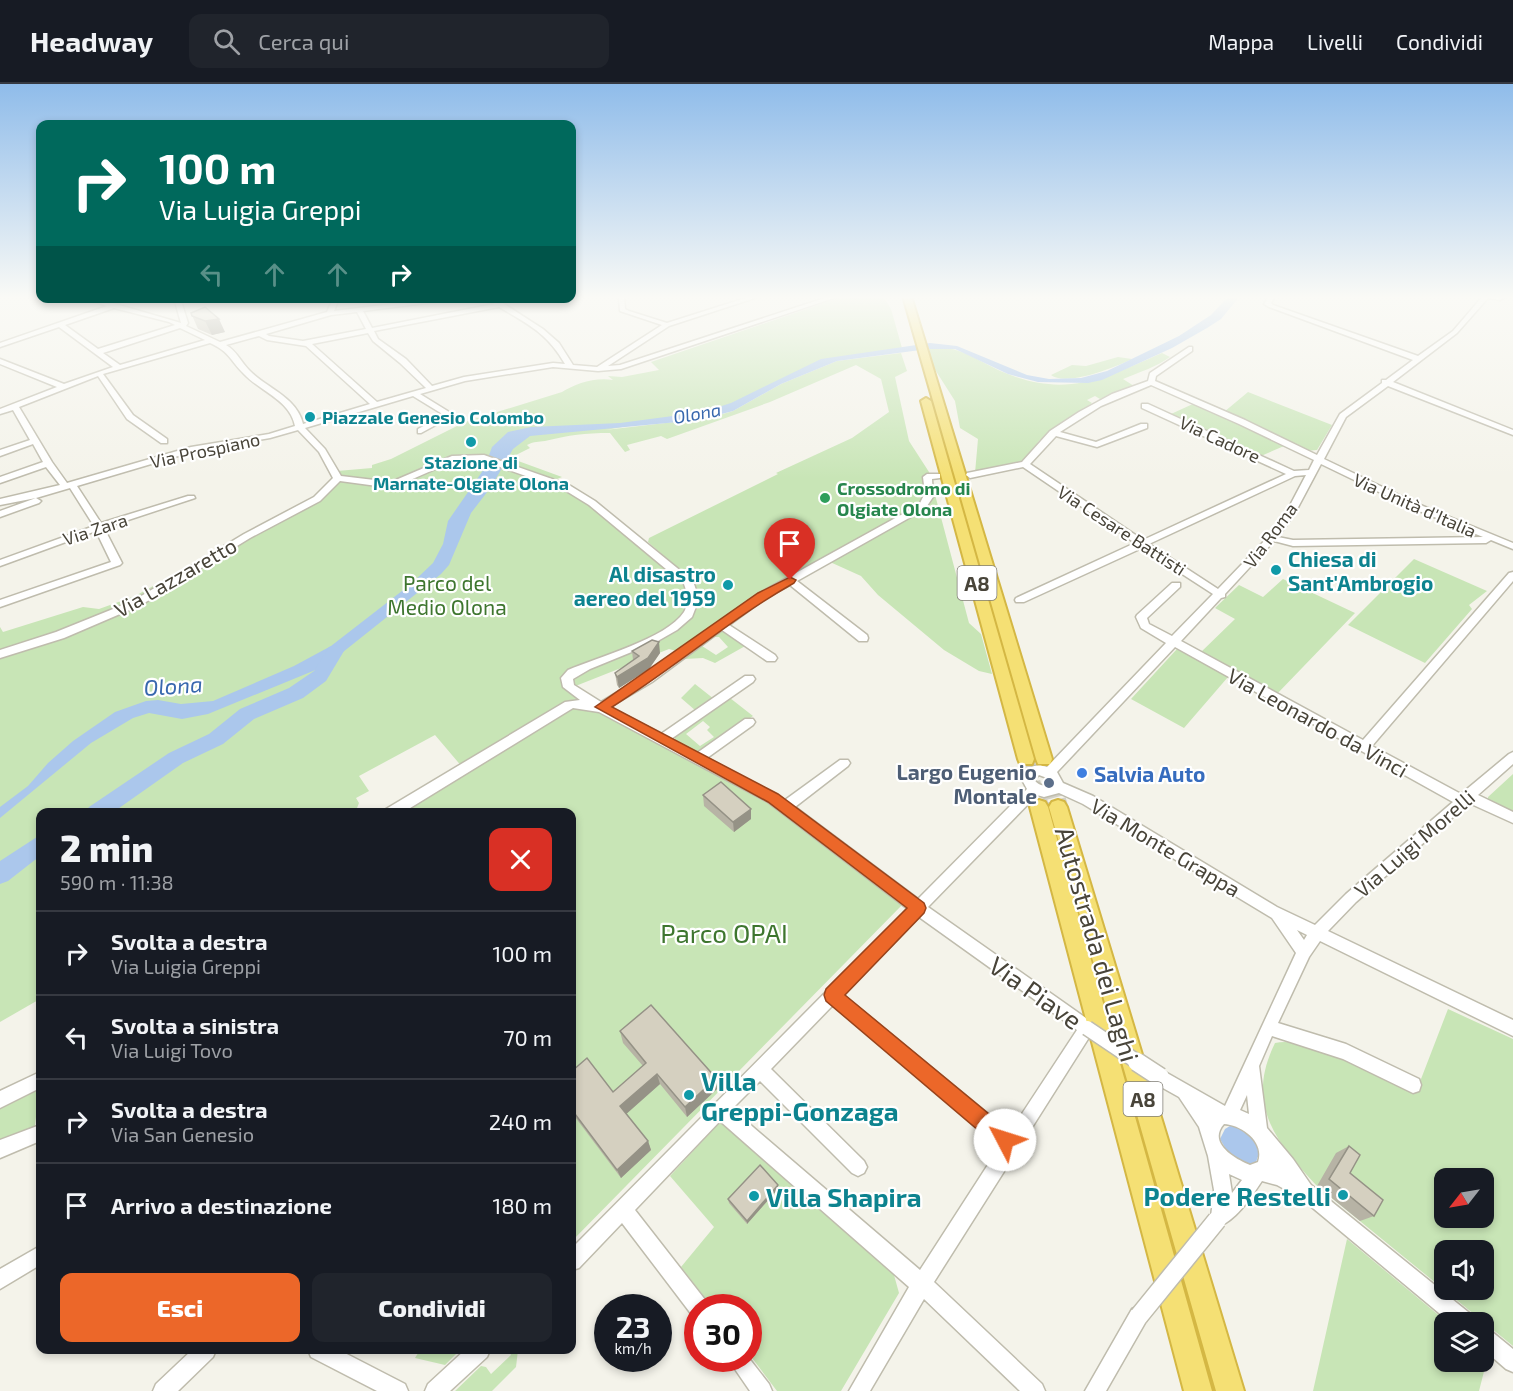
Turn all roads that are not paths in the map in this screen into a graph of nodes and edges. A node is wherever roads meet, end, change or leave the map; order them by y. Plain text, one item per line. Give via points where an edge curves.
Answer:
1 (104, 357) edge
2 (153, 357) edge
3 (234, 357) edge
4 (320, 357) edge
5 (398, 357) edge
6 (565, 357) edge
7 (617, 357) edge
8 (652, 357) edge
9 (919, 357) edge
10 (919, 357) edge
11 (1178, 357) edge
12 (1412, 357) edge
13 (1421, 357) edge
14 (1418, 359) junction
15 (0, 361) edge
16 (12, 365) junction
17 (570, 366) junction
18 (118, 367) junction
19 (0, 369) edge
20 (598, 369) junction
21 (99, 373) junction
22 (1151, 382) junction
23 (1385, 382) junction
24 (65, 387) junction
25 (430, 388) junction
26 (414, 393) junction
27 (375, 404) junction
28 (1145, 406) dead end
29 (15, 407) junction
30 (0, 412) edge
31 (1144, 426) dead end
32 (302, 430) junction
33 (421, 431) dead end
34 (1053, 433) junction
35 (1513, 433) edge
36 (34, 441) junction
37 (164, 441) dead end
38 (0, 453) edge
39 (1318, 459) junction
40 (48, 463) junction
41 (1025, 464) junction
42 (1312, 472) junction
43 (1293, 474) junction
44 (970, 475) dead end
45 (937, 476) dead end
46 (338, 478) junction
47 (0, 480) edge
48 (69, 486) junction
49 (45, 495) junction
50 (191, 498) dead end
51 (2, 508) edge
52 (99, 527) junction
53 (1272, 538) junction
54 (1493, 539) junction
55 (1143, 544) junction
56 (1513, 546) edge
57 (0, 563) edge
58 (1513, 575) edge
59 (790, 580) junction
60 (1176, 585) dead end
61 (1221, 595) junction
62 (1020, 600) dead end
63 (0, 604) edge
64 (722, 625) junction
65 (863, 638) dead end
66 (1175, 642) junction
67 (0, 654) edge
68 (771, 658) dead end
69 (749, 679) dead end
70 (602, 707) junction
71 (749, 722) dead end
72 (662, 739) junction
73 (1364, 747) junction
74 (1513, 757) edge
75 (698, 758) junction
76 (1026, 759) tunnel mouth
77 (1044, 759) tunnel mouth
78 (844, 763) dead end
79 (1050, 772) junction
80 (1047, 798) junction
81 (1465, 799) junction
82 (786, 807) junction
83 (399, 808) edge
84 (1513, 819) edge
85 (918, 908) junction
86 (1272, 911) junction
87 (1318, 932) junction
88 (1304, 952) junction
89 (832, 995) junction
90 (1268, 1027) junction
91 (1513, 1028) edge
92 (1084, 1034) junction
93 (1251, 1065) junction
94 (760, 1069) junction
95 (36, 1082) edge
96 (1413, 1085) dead end
97 (1186, 1094) junction
98 (1, 1098) edge
99 (720, 1110) junction
100 (1228, 1116) junction
101 (36, 1135) edge
102 (1262, 1136) junction
103 (1213, 1142) junction
104 (1012, 1145) junction
105 (0, 1149) edge
106 (858, 1167) dead end
107 (1258, 1173) junction
108 (1308, 1193) junction
109 (623, 1209) junction
110 (1220, 1217) junction
111 (576, 1257) edge
112 (36, 1258) edge
113 (0, 1280) edge
114 (921, 1285) junction
115 (688, 1294) edge
116 (1453, 1312) edge
117 (1494, 1346) edge
118 (202, 1354) edge
119 (326, 1354) edge
120 (476, 1354) edge
121 (1513, 1362) edge
122 (748, 1372) edge
123 (163, 1391) edge
124 (398, 1391) edge
125 (435, 1391) edge
126 (762, 1391) edge
127 (859, 1391) edge
128 (1035, 1391) edge
129 (1095, 1391) edge
130 (1198, 1391) edge
131 (1230, 1391) edge

1 - 18 street
2 - 18 street
3 - 32 street via 247,373 288,404
4 - 27 street
5 - 25 street
6 - 17 street
7 - 20 street
8 - 20 street
9 - 76 highway, A8
10 - 77 highway, A8
11 - 22 street via 1153,375
12 - 14 street
13 - 14 street, Via Roma
14 - 23 street, Via Roma
15 - 16 street
16 - 19 street
16 - 24 street
17 - 20 street
17 - 25 street via 553,365
18 - 21 street
21 - 24 street
21 - 37 street via 130,417
22 - 34 street via 1108,397
22 - 39 street, Via Unità d'Italia
23 - 35 street
23 - 39 street, Via Roma via 1342,416
24 - 29 street
25 - 26 street
26 - 27 street
26 - 33 street via 450,415
27 - 32 street
28 - 43 street, Via Cadore
29 - 30 street
29 - 36 street
31 - 34 street via 1097,445
32 - 46 street via 322,451
32 - 48 street, Via Prospiano via 194,449
34 - 41 street
36 - 38 street
36 - 40 street
39 - 42 street, Via Roma
39 - 54 street, Via Unità d'Italia
40 - 47 street
40 - 48 street
41 - 44 street
41 - 55 street, Via Cesare Battisti
42 - 43 street
42 - 53 street, Via Roma
43 - 55 street
45 - 59 street via 927,477 930,489 922,507
46 - 67 street, Via Lazzaretto via 317,499 137,603
46 - 70 street, Via Piave via 397,484 455,458 481,457 566,487 592,502 648,547 695,594 689,613 677,626 569,675 569,687
48 - 49 street, Via Prospiano
48 - 51 street
48 - 52 street
49 - 51 street, Via Prospiano via 37,501
49 - 51 street
50 - 52 street, Via Zara
52 - 57 street, Via Zara
52 - 63 street via 117,563
53 - 54 street via 1293,543
53 - 61 street, Via Roma
54 - 56 street, Via Unità d'Italia
55 - 61 street, Via Cesare Battisti
55 - 62 street
58 - 73 street
59 - 64 street
59 - 65 street
60 - 66 street, Via Leonardo da Vinci via 1140,618 1148,628
61 - 66 street, Via Roma
64 - 68 street
64 - 70 street
66 - 73 street, Via Leonardo da Vinci
66 - 79 street, Via Roma
69 - 72 street
70 - 72 street, Via Piave
70 - 83 street via 594,709 571,703
71 - 75 street
72 - 75 street, Via Piave
73 - 81 street, Via Leonardo da Vinci
74 - 81 street, Via Luigi Morelli
75 - 82 street, Via Piave
78 - 82 street
79 - 80 street via 1056,779
79 - 80 street via 1040,769 1029,774 1028,782
80 - 85 street
80 - 86 street, Via Monte Grappa via 1082,797
80 - 130 highway, Autostrada dei Laghi / A8
80 - 131 highway, Autostrada dei Laghi / A8
81 - 84 street, Via Leonardo da Vinci
81 - 87 street, Via Luigi Morelli via 1351,898
82 - 85 street, Via Piave
85 - 89 street
85 - 92 street, Via Piave via 1072,1017
86 - 87 street, Via Monte Grappa
86 - 88 street, Via Monte Grappa
87 - 88 street, Via Luigi Morelli
87 - 91 street, Via Monte Grappa
88 - 90 street, Via Luigi Morelli
89 - 94 street
89 - 104 street
90 - 93 street, Via Luigi Morelli
90 - 96 street via 1346,1052
92 - 97 street, Via Piave, bridge
92 - 104 street
93 - 100 street, Via Luigi Morelli
93 - 102 street
94 - 99 street
94 - 106 street
95 - 98 street
97 - 100 street, Via Piave
97 - 103 street, Via Piave
99 - 109 street
99 - 114 street
100 - 102 street, Via Piave via 1247,1121
100 - 103 street via 1217,1120
101 - 105 street
102 - 107 street via 1268,1163
102 - 108 street, Via Piave
103 - 107 street, Via Piave via 1234,1170
103 - 110 street via 1223,1190
104 - 114 street
107 - 108 street, Via Piave via 1280,1177
107 - 110 street
108 - 116 street, Via Piave
109 - 111 street
109 - 115 street
110 - 129 street, bridge via 1139,1316
112 - 113 street
114 - 127 street
114 - 128 street
117 - 121 street
118 - 123 street
119 - 124 street
120 - 125 street
122 - 126 street

